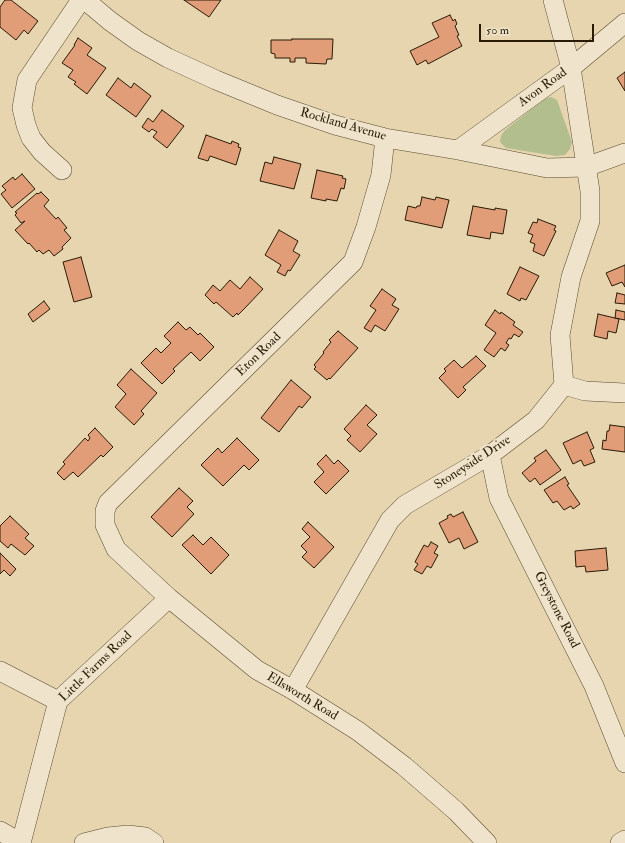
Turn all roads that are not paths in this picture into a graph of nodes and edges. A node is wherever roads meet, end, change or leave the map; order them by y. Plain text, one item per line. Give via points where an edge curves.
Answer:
1 (81, 0) edge
2 (85, 0) edge
3 (554, 0) edge
4 (625, 23) edge
5 (571, 68) junction
6 (385, 138) junction
7 (458, 150) junction
8 (625, 153) edge
9 (586, 167) junction
10 (62, 170) dead end
11 (564, 385) junction
12 (625, 393) edge
13 (490, 455) junction
14 (116, 550) joint
15 (169, 598) junction
16 (0, 672) edge
17 (293, 690) junction
18 (58, 701) junction
19 (625, 763) edge
20 (0, 831) edge
21 (625, 840) edge
22 (21, 843) edge
23 (84, 843) edge
24 (154, 843) edge
25 (487, 843) edge
26 (620, 843) edge

1 - 10 street via 27,80 22,108 31,138
2 - 6 street, Rockland Avenue via 138,41 168,58 291,110
3 - 5 street
4 - 5 street, Avon Road
5 - 7 street, Avon Road
5 - 9 street
6 - 7 street, Rockland Avenue
6 - 14 street, Eton Road via 381,175 353,262 108,503 105,525
7 - 9 street, Rockland Avenue via 547,168
8 - 9 street, Rockland Avenue
9 - 11 street via 590,191 590,221 571,277 560,335
11 - 12 street via 585,391
11 - 13 street, Stoneyside Drive via 536,420
13 - 17 street, Stoneyside Drive via 405,505 390,520
13 - 19 street, Greystone Road via 500,498 594,686
14 - 15 street, Ellsworth Road
15 - 17 street, Ellsworth Road via 257,670
15 - 18 street, Little Farms Road
16 - 18 street
17 - 25 street, Ellsworth Road via 358,731 399,762 456,811
18 - 22 street, Little Farms Road
20 - 22 street
21 - 26 street
23 - 24 street via 128,835 145,837

